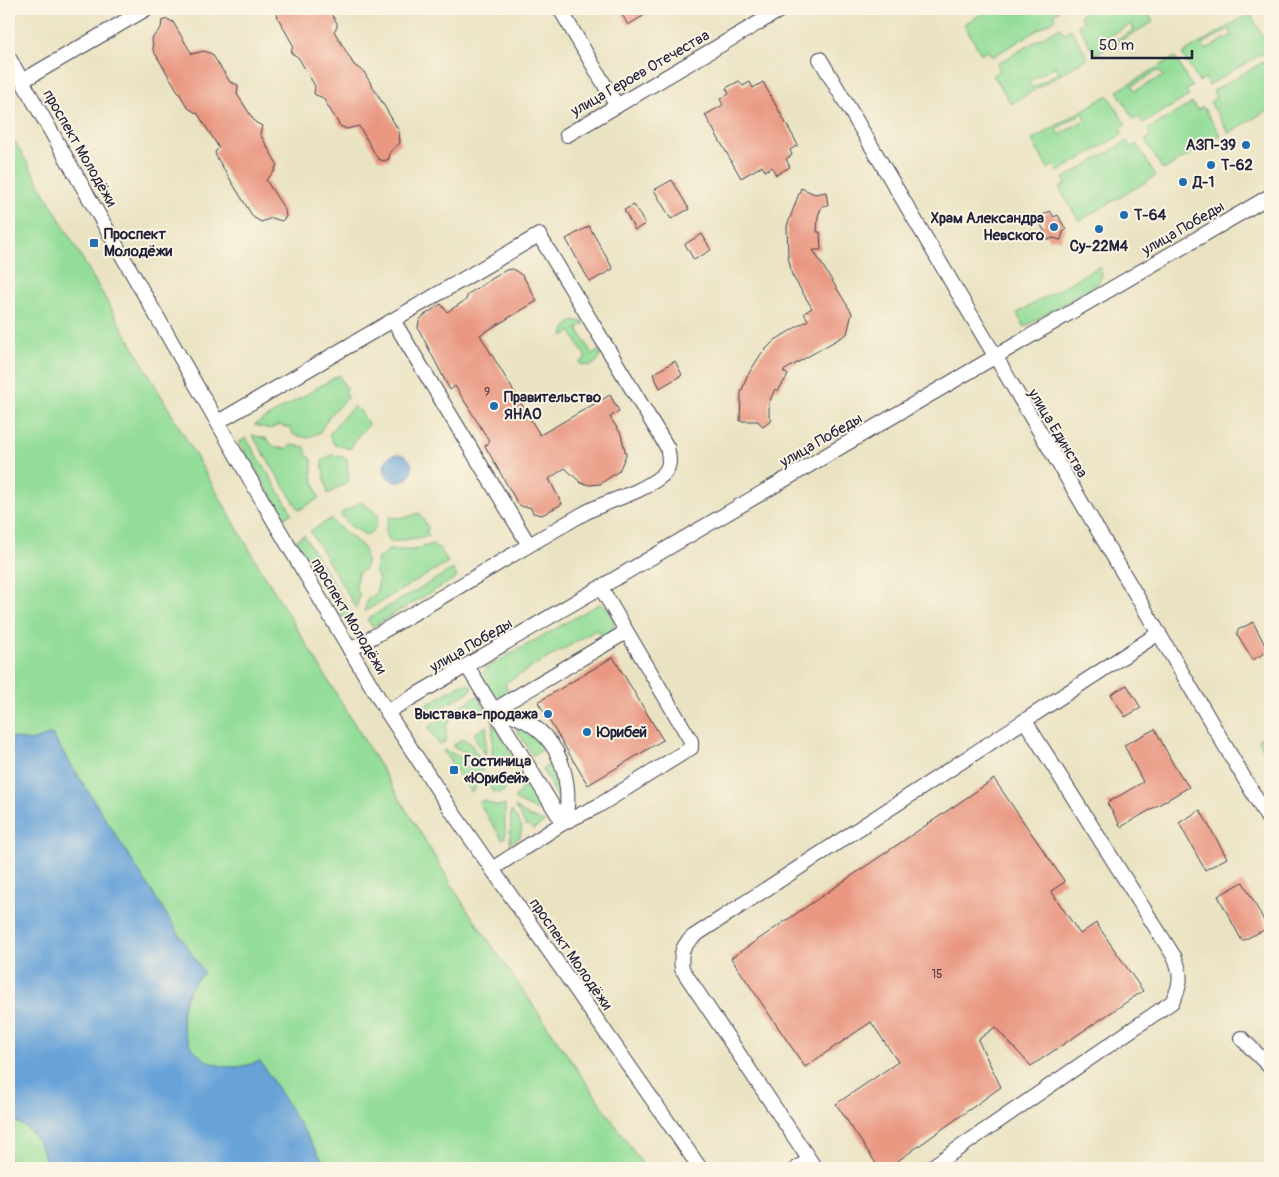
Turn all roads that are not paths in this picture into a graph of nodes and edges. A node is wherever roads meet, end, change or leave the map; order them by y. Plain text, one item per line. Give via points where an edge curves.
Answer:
1 (146, 9) edge
2 (560, 9) edge
3 (782, 9) edge
4 (9, 58) edge
5 (820, 59) dead end
6 (22, 81) junction
7 (617, 106) junction
8 (567, 135) dead end
9 (1270, 196) edge
10 (393, 320) junction
11 (994, 357) junction
12 (218, 422) junction
13 (529, 545) junction
14 (600, 588) junction
15 (626, 632) junction
16 (1159, 633) junction
17 (350, 650) junction
18 (467, 666) junction
19 (494, 710) junction
20 (388, 712) junction
21 (1025, 721) junction
22 (1270, 822) edge
23 (563, 823) junction
24 (492, 869) junction
25 (1241, 1038) dead end
26 (1270, 1067) edge
27 (812, 1164) edge
28 (700, 1168) edge
29 (797, 1168) edge
30 (930, 1168) edge

1 - 6 street
2 - 7 street
3 - 7 street, улица Героев Отечества
4 - 6 street, проспект Молодёжи
5 - 11 street, улица Единства
6 - 12 street, проспект Молодёжи
7 - 8 street, улица Героев Отечества
9 - 11 street, улица Победы
10 - 12 street
10 - 13 street
10 - 13 street via 539,235 667,447 670,459 667,470 659,478 637,492 583,513
11 - 14 street, улица Победы
11 - 16 street, улица Единства
12 - 17 street, проспект Молодёжи
13 - 17 street
14 - 15 street
14 - 18 street, улица Победы
15 - 19 street
15 - 23 street via 692,740 691,748 598,806
16 - 21 street
16 - 22 street, улица Единства
17 - 20 street, проспект Молодёжи
18 - 19 street
18 - 20 street, улица Победы
19 - 23 street
19 - 23 street via 520,717 548,739 566,778 568,805
20 - 24 street, проспект Молодёжи
21 - 27 street via 683,945 682,969
21 - 30 street via 1176,958 1181,973 1179,989 1172,1002
23 - 24 street
24 - 28 street, проспект Молодёжи
25 - 26 street
27 - 29 street

